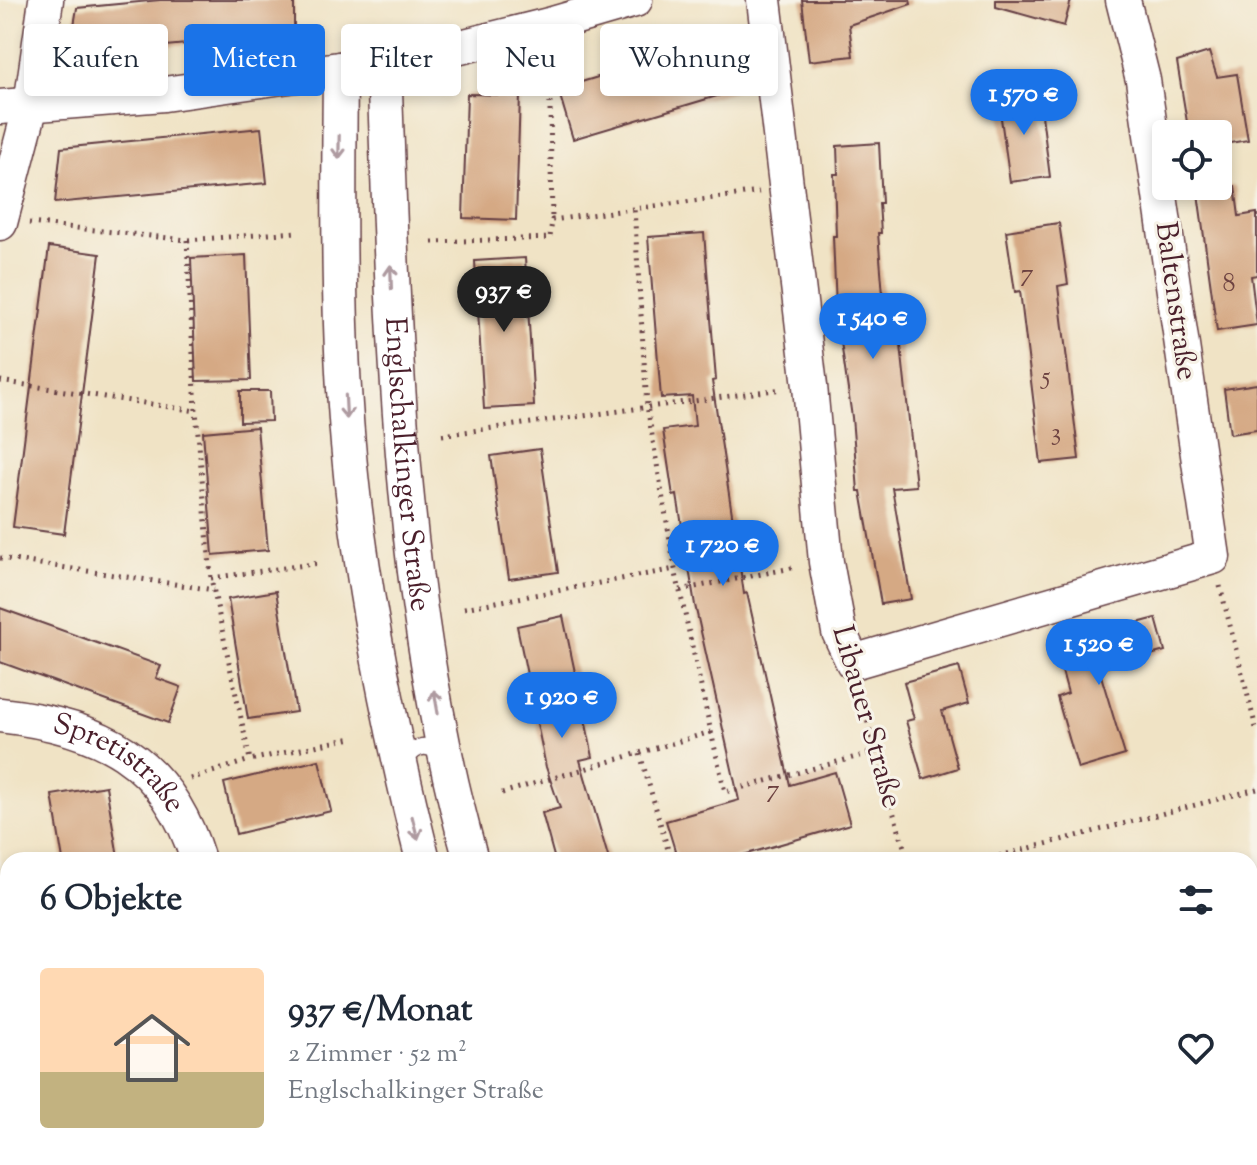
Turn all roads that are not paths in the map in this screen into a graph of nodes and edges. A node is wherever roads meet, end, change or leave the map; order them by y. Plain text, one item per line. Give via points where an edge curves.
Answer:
1 (46, 0) edge
2 (635, 0) edge
3 (764, 0) edge
4 (1123, 0) edge
5 (461, 47) edge
6 (340, 69) joint
7 (385, 96) edge
8 (15, 106) edge
9 (0, 221) edge
10 (853, 662) joint
11 (0, 715) edge
12 (446, 759) junction
13 (400, 768) junction
14 (195, 852) edge
15 (421, 852) edge
16 (469, 852) edge

1 - 8 street
2 - 5 street
3 - 10 street, Libauer Straße via 826,562 839,632
4 - 10 street, Baltenstraße via 1143,80 1213,557
6 - 8 street via 164,94
6 -> 13 street, Englschalkinger Straße via 338,234 348,443 366,592
12 -> 7 street, Englschalkinger Straße via 415,586 400,442
8 - 9 street
11 - 14 street, Spretistraße via 81,730 112,744 169,794
12 - 13 lane via 432,747 419,746
12 - 16 street, Englschalkinger Straße
13 -> 15 street, Englschalkinger Straße

